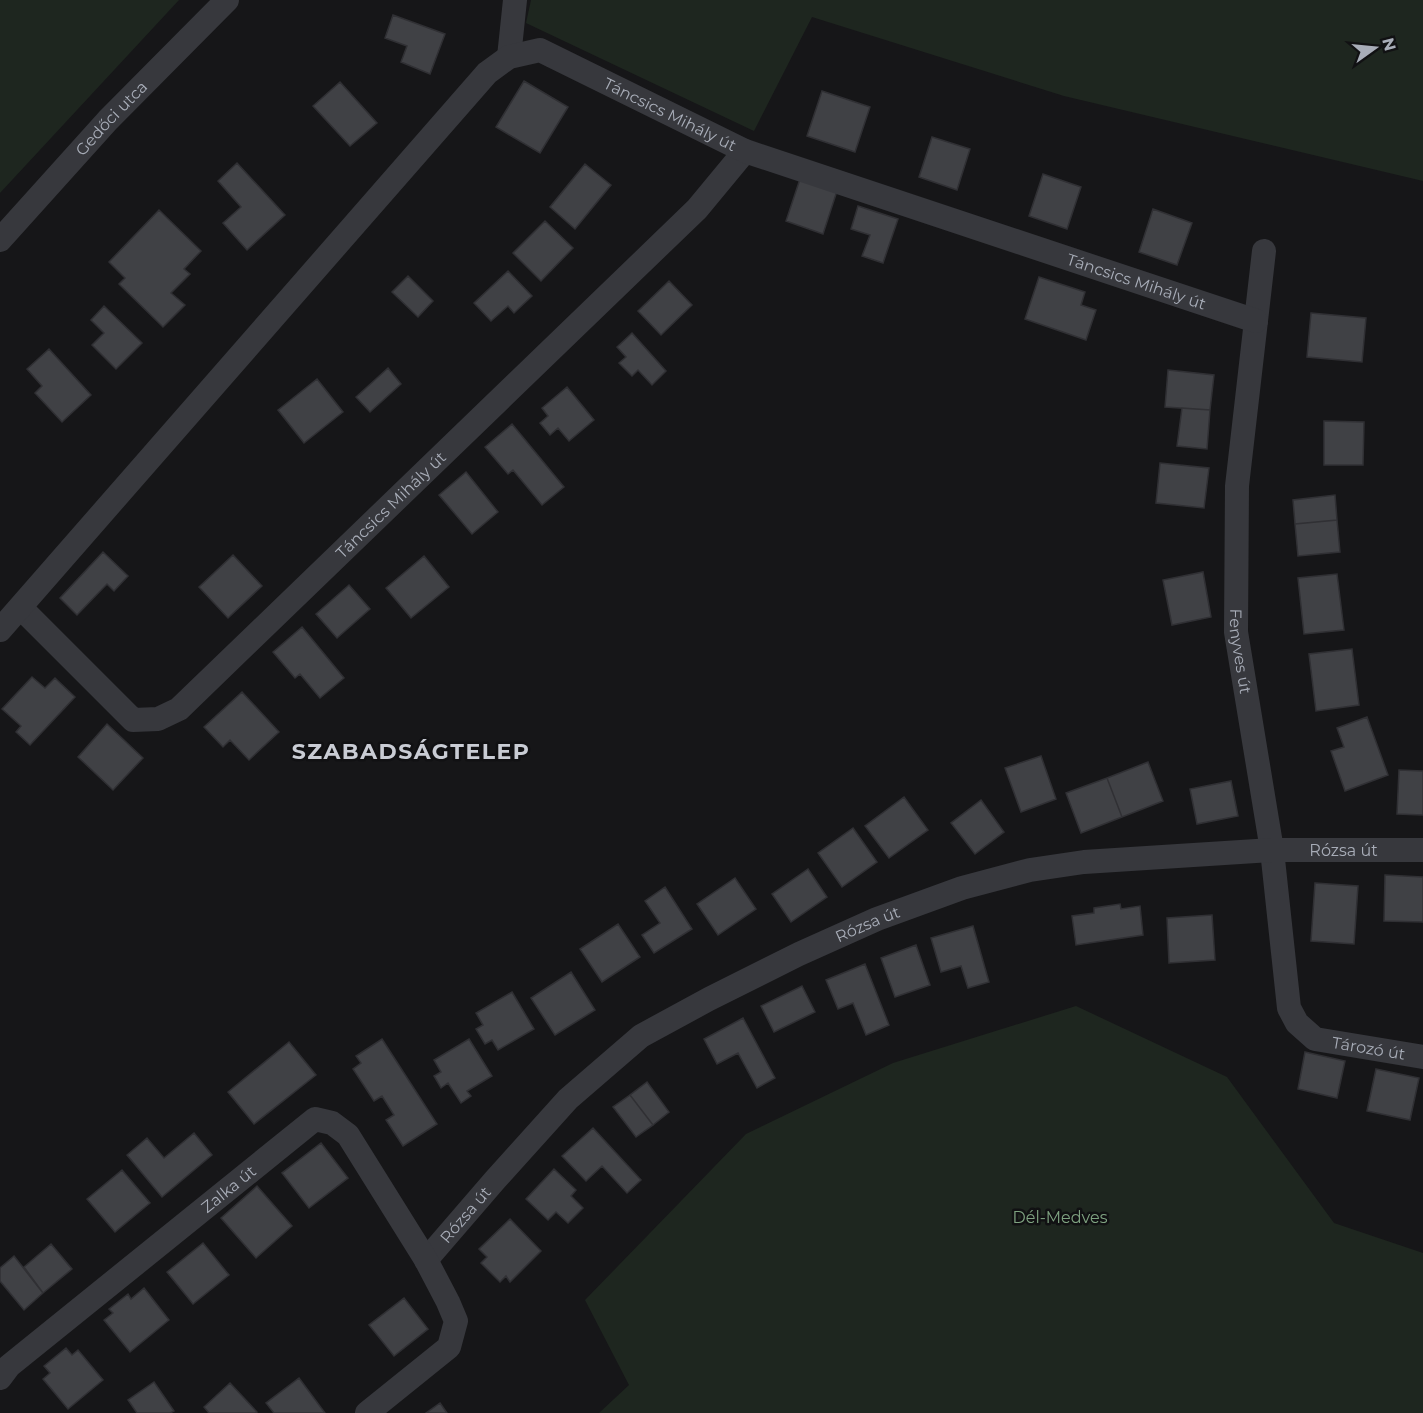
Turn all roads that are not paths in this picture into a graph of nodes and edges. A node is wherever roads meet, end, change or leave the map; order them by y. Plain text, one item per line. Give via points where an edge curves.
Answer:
1 (227, 0) edge
2 (515, 0) edge
3 (509, 57) junction
4 (745, 151) junction
5 (0, 240) edge
6 (1264, 251) dead end
7 (1256, 321) junction
8 (21, 608) junction
9 (0, 630) edge
10 (1272, 850) junction
11 (1423, 850) edge
12 (1315, 1039) joint
13 (1423, 1057) edge
14 (426, 1260) junction
15 (0, 1378) edge
16 (367, 1413) edge

1 - 5 street, Gedőci utca via 108,120
2 - 3 street
3 - 4 street, Táncsics Mihály út via 540,50
3 - 8 street, Táncsics Mihály út via 487,72
4 - 7 street, Táncsics Mihály út
4 - 8 street, Táncsics Mihály út via 697,209 179,709 158,719 133,720
6 - 7 street, Fenyves út
7 - 10 street, Fenyves út via 1237,486 1236,632
8 - 9 street, Táncsics Mihály út
10 - 11 street, Rózsa út
10 - 12 street, Fenyves út via 1289,1008 1297,1023
10 - 14 street, Rózsa út via 1084,862 1030,870 962,888 877,919 799,954 641,1036 568,1099
12 - 13 street, Tározó út
14 - 15 street, Zalka út via 348,1135 332,1122 315,1119 9,1366
14 - 16 street, Zalka út via 456,1321 449,1347

